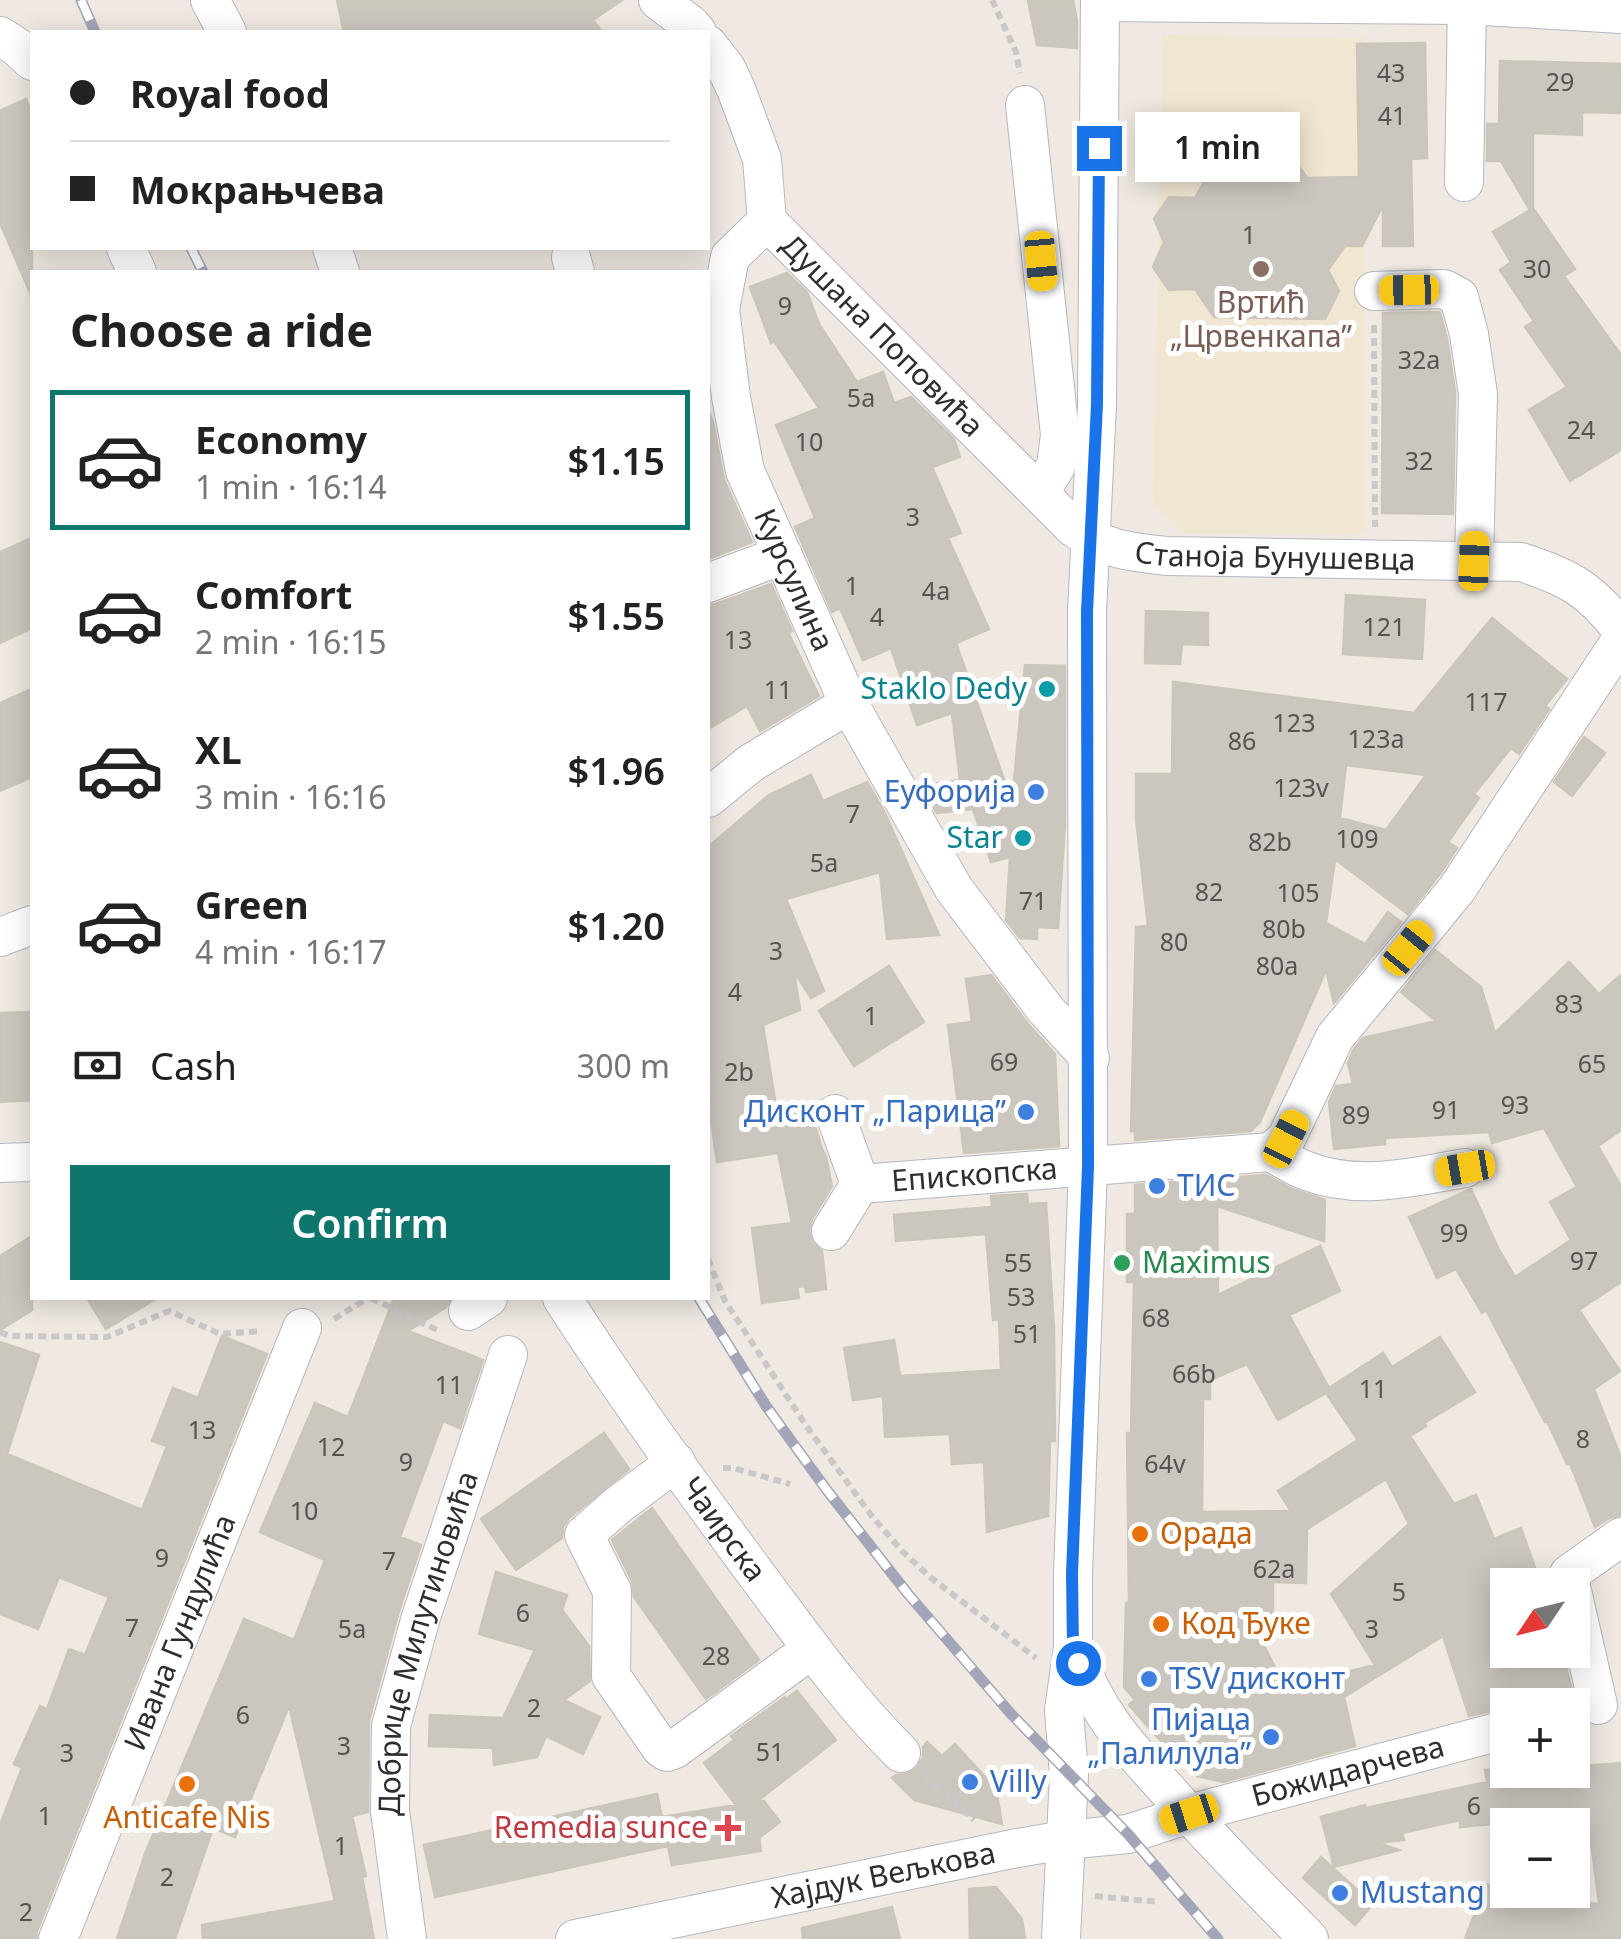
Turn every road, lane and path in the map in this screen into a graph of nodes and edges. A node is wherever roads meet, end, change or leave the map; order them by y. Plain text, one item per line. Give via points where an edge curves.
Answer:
1 (210, 0) edge
2 (658, 0) edge
3 (992, 0) edge
4 (1100, 1) edge
5 (1468, 2) edge
6 (1621, 14) edge
7 (693, 27) edge
8 (226, 30) edge
9 (0, 36) edge
10 (710, 48) edge
11 (30, 59) edge
12 (1025, 105) joint
13 (1464, 182) dead end
14 (767, 220) junction
15 (1374, 290) dead end
16 (1374, 328) dead end
17 (1040, 492) junction
18 (1375, 522) dead end
19 (1089, 540) junction
20 (784, 555) junction
21 (1474, 561) junction
22 (710, 582) edge
23 (1621, 629) edge
24 (1621, 640) edge
25 (850, 704) junction
26 (710, 796) edge
27 (30, 926) edge
28 (0, 937) edge
29 (1090, 1058) junction
30 (835, 1114) dead end
31 (1271, 1152) junction
32 (30, 1162) edge
33 (0, 1163) edge
34 (1088, 1167) junction
35 (1465, 1168) dead end
36 (860, 1184) junction
37 (830, 1231) dead end
38 (710, 1264) edge
39 (375, 1300) edge
40 (563, 1300) edge
41 (478, 1304) edge
42 (302, 1328) joint
43 (0, 1332) edge
44 (508, 1355) dead end
45 (676, 1464) junction
46 (790, 1484) dead end
47 (1621, 1537) edge
48 (1577, 1568) edge
49 (812, 1649) junction
50 (1071, 1660) junction
51 (1589, 1668) edge
52 (1597, 1705) edge
53 (1490, 1734) edge
54 (901, 1753) dead end
55 (1189, 1814) junction
56 (1065, 1840) junction
57 (623, 1934) edge
58 (58, 1939) edge
59 (407, 1939) edge
60 (575, 1939) edge
61 (1061, 1939) edge
62 (1309, 1939) edge

1 - 8 street
2 - 7 street, Душана Поповића
3 - 12 path via 1016,52
4 - 5 street
4 - 19 street, Епископска via 1097,404
5 - 6 street
5 - 13 street
9 - 11 street
10 - 14 street, Душана Поповића via 736,89 762,158
12 - 17 street via 1060,435 1056,466
14 - 17 street, Душана Поповића
14 - 20 street, Курсулина via 730,257 720,309 746,470
15 - 21 street via 1444,289 1460,297 1478,394
16 - 18 path
17 - 19 street, Душана Поповића
19 - 21 street, Станоја Бунушевца via 1166,556
19 - 29 street, Епископска
20 - 22 street
20 - 25 street, Курсулина
21 - 23 street, Станоја Бунушевца via 1521,562 1528,556 1583,588
24 - 31 street via 1456,889 1335,1037 1286,1139
25 - 26 street via 751,763
25 - 29 street, Курсулина via 954,890
27 - 28 street
29 - 34 street, Епископска
30 - 36 street, Епископска
31 - 34 street, Епископска
31 - 35 street via 1338,1180 1376,1183
32 - 33 street
34 - 36 street, Епископска
34 - 50 street, Епископска
36 - 37 street, Епископска
38 - 50 path via 725,1301 805,1424 902,1551 1051,1669
39 - 41 path via 437,1330
40 - 45 street, Чаирска
42 - 43 path via 220,1334 169,1311 107,1337
42 - 58 street, Ивана Гундулића
44 - 59 street, Добрице Милутиновића via 392,1726 390,1811
45 - 46 path via 733,1468
45 - 49 street, Чаирска
45 - 49 street via 584,1535 612,1591 611,1676 661,1748 675,1749
47 - 48 street
49 - 54 street, Чаирска
50 - 55 street via 1106,1719
50 - 56 street, Епископска via 1064,1710
51 - 52 street
53 - 55 street, Божидарчева
55 - 56 street, Хајдук Вељкова via 1128,1834
55 - 62 street
56 - 57 street, Хајдук Вељкова
56 - 61 street
57 - 60 street, Хајдук Вељкова

